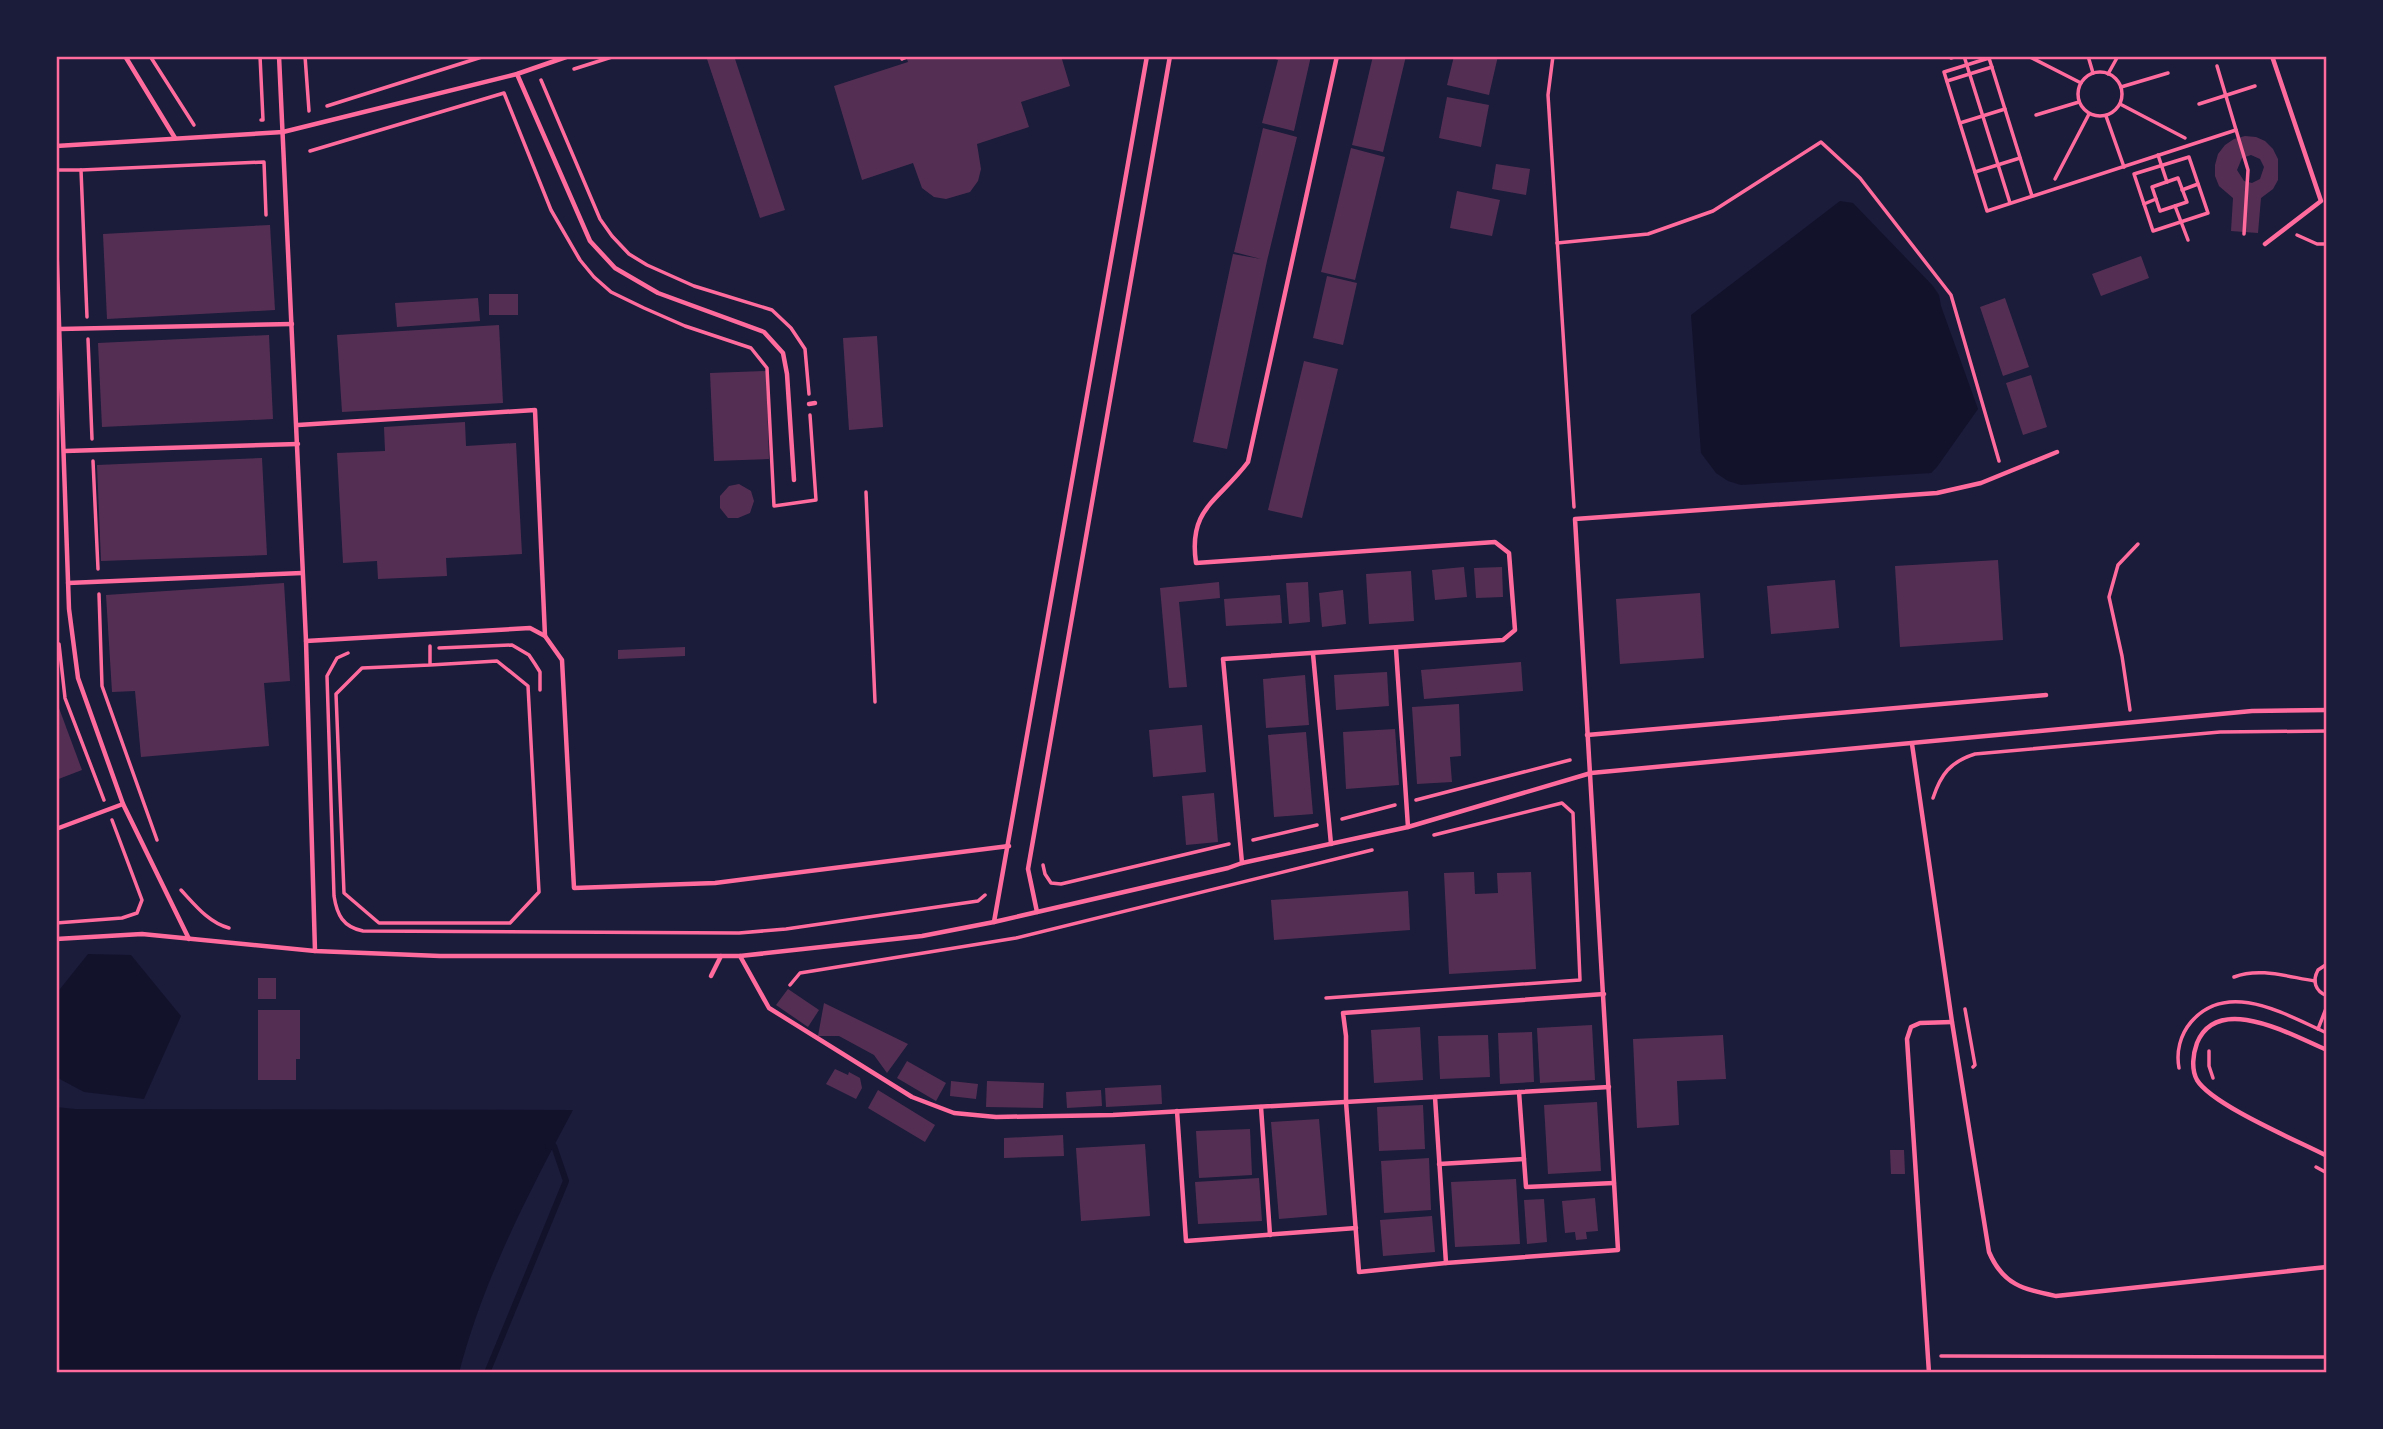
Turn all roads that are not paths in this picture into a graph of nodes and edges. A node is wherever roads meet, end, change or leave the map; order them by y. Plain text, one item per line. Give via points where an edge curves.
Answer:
1 (125, 56) edge
2 (279, 56) edge
3 (569, 56) edge
4 (1147, 56) edge
5 (1170, 56) edge
6 (1337, 56) edge
7 (2272, 56) edge
8 (517, 74) junction
9 (283, 132) junction
10 (175, 138) junction
11 (56, 146) edge
12 (2327, 197) edge
13 (2321, 201) junction
14 (56, 238) edge
15 (2265, 244) dead end
16 (292, 324) junction
17 (60, 329) junction
18 (298, 425) junction
19 (298, 444) junction
20 (65, 452) junction
21 (2057, 452) dead end
22 (794, 480) dead end
23 (302, 573) junction
24 (68, 583) junction
25 (545, 636) junction
26 (306, 641) junction
27 (1396, 649) junction
28 (1313, 654) junction
29 (2046, 695) dead end
30 (2327, 710) edge
31 (1587, 736) junction
32 (1912, 744) junction
33 (1591, 773) junction
34 (122, 804) junction
35 (1408, 827) junction
36 (56, 829) edge
37 (1331, 844) junction
38 (1009, 846) junction
39 (1242, 863) junction
40 (1037, 912) junction
41 (994, 922) junction
42 (56, 939) edge
43 (190, 940) junction
44 (314, 951) junction
45 (721, 956) junction
46 (740, 956) junction
47 (711, 976) dead end
48 (1604, 994) junction
49 (1952, 1022) junction
50 (2327, 1050) edge
51 (1609, 1087) junction
52 (1519, 1092) junction
53 (1435, 1097) junction
54 (1346, 1102) junction
55 (1261, 1107) junction
56 (1177, 1111) junction
57 (2327, 1156) edge
58 (1524, 1158) junction
59 (1439, 1164) junction
60 (1614, 1183) junction
61 (1356, 1227) junction
62 (1270, 1235) junction
63 (1446, 1263) junction
64 (2327, 1267) edge
65 (1929, 1373) edge

1 - 10 lane
2 - 9 lane
3 - 8 lane
4 - 38 lane
5 - 40 lane via 1028,869
6 - 27 lane via 1248,462 1196,524 1193,546 1196,564 1495,542 1509,553 1515,630 1503,640
7 - 13 lane
8 - 9 lane
8 - 22 lane via 590,241 615,268 659,293 764,332 783,353
9 - 10 lane
9 - 16 lane
10 - 11 lane
12 - 13 lane
13 - 15 lane
14 - 17 lane
16 - 17 lane
16 - 18 lane
17 - 20 lane
18 - 19 lane
18 - 25 lane via 535,410
19 - 20 lane
19 - 23 lane
20 - 24 lane
21 - 31 lane via 1982,483 1937,493 1575,519
23 - 24 lane
23 - 26 lane
24 - 34 lane via 78,678
25 - 26 lane via 530,628
25 - 38 lane via 562,660 574,888 715,883
26 - 44 lane
27 - 28 lane
27 - 35 lane
28 - 37 lane
28 - 39 lane via 1223,659
29 - 31 lane
30 - 32 lane via 2252,711
31 - 33 lane
32 - 33 lane
32 - 49 lane
33 - 35 lane
33 - 48 lane
34 - 36 lane
34 - 43 lane
35 - 37 lane
37 - 39 lane
38 - 41 lane
39 - 40 lane
40 - 41 lane
41 - 46 lane via 922,936
42 - 43 lane via 142,934
43 - 44 lane
44 - 45 lane
45 - 46 lane
45 - 47 lane
46 - 56 lane via 769,1008 912,1097 954,1113 996,1117
48 - 51 lane
48 - 54 lane via 1342,1013
49 - 64 lane via 1989,1252 1996,1269 2007,1279 2056,1296
49 - 65 lane via 1920,1023 1911,1027 1907,1039
50 - 57 lane via 2252,1020 2230,1017 2199,1038 2193,1062 2197,1079 2218,1101
51 - 52 lane
51 - 60 lane
52 - 53 lane
52 - 58 lane
53 - 54 lane
53 - 59 lane
54 - 55 lane
54 - 61 lane
55 - 56 lane
55 - 62 lane
56 - 62 lane via 1186,1241
58 - 59 lane
58 - 60 lane via 1526,1187
59 - 63 lane
60 - 63 lane via 1618,1250
61 - 62 lane
61 - 63 lane via 1359,1272

